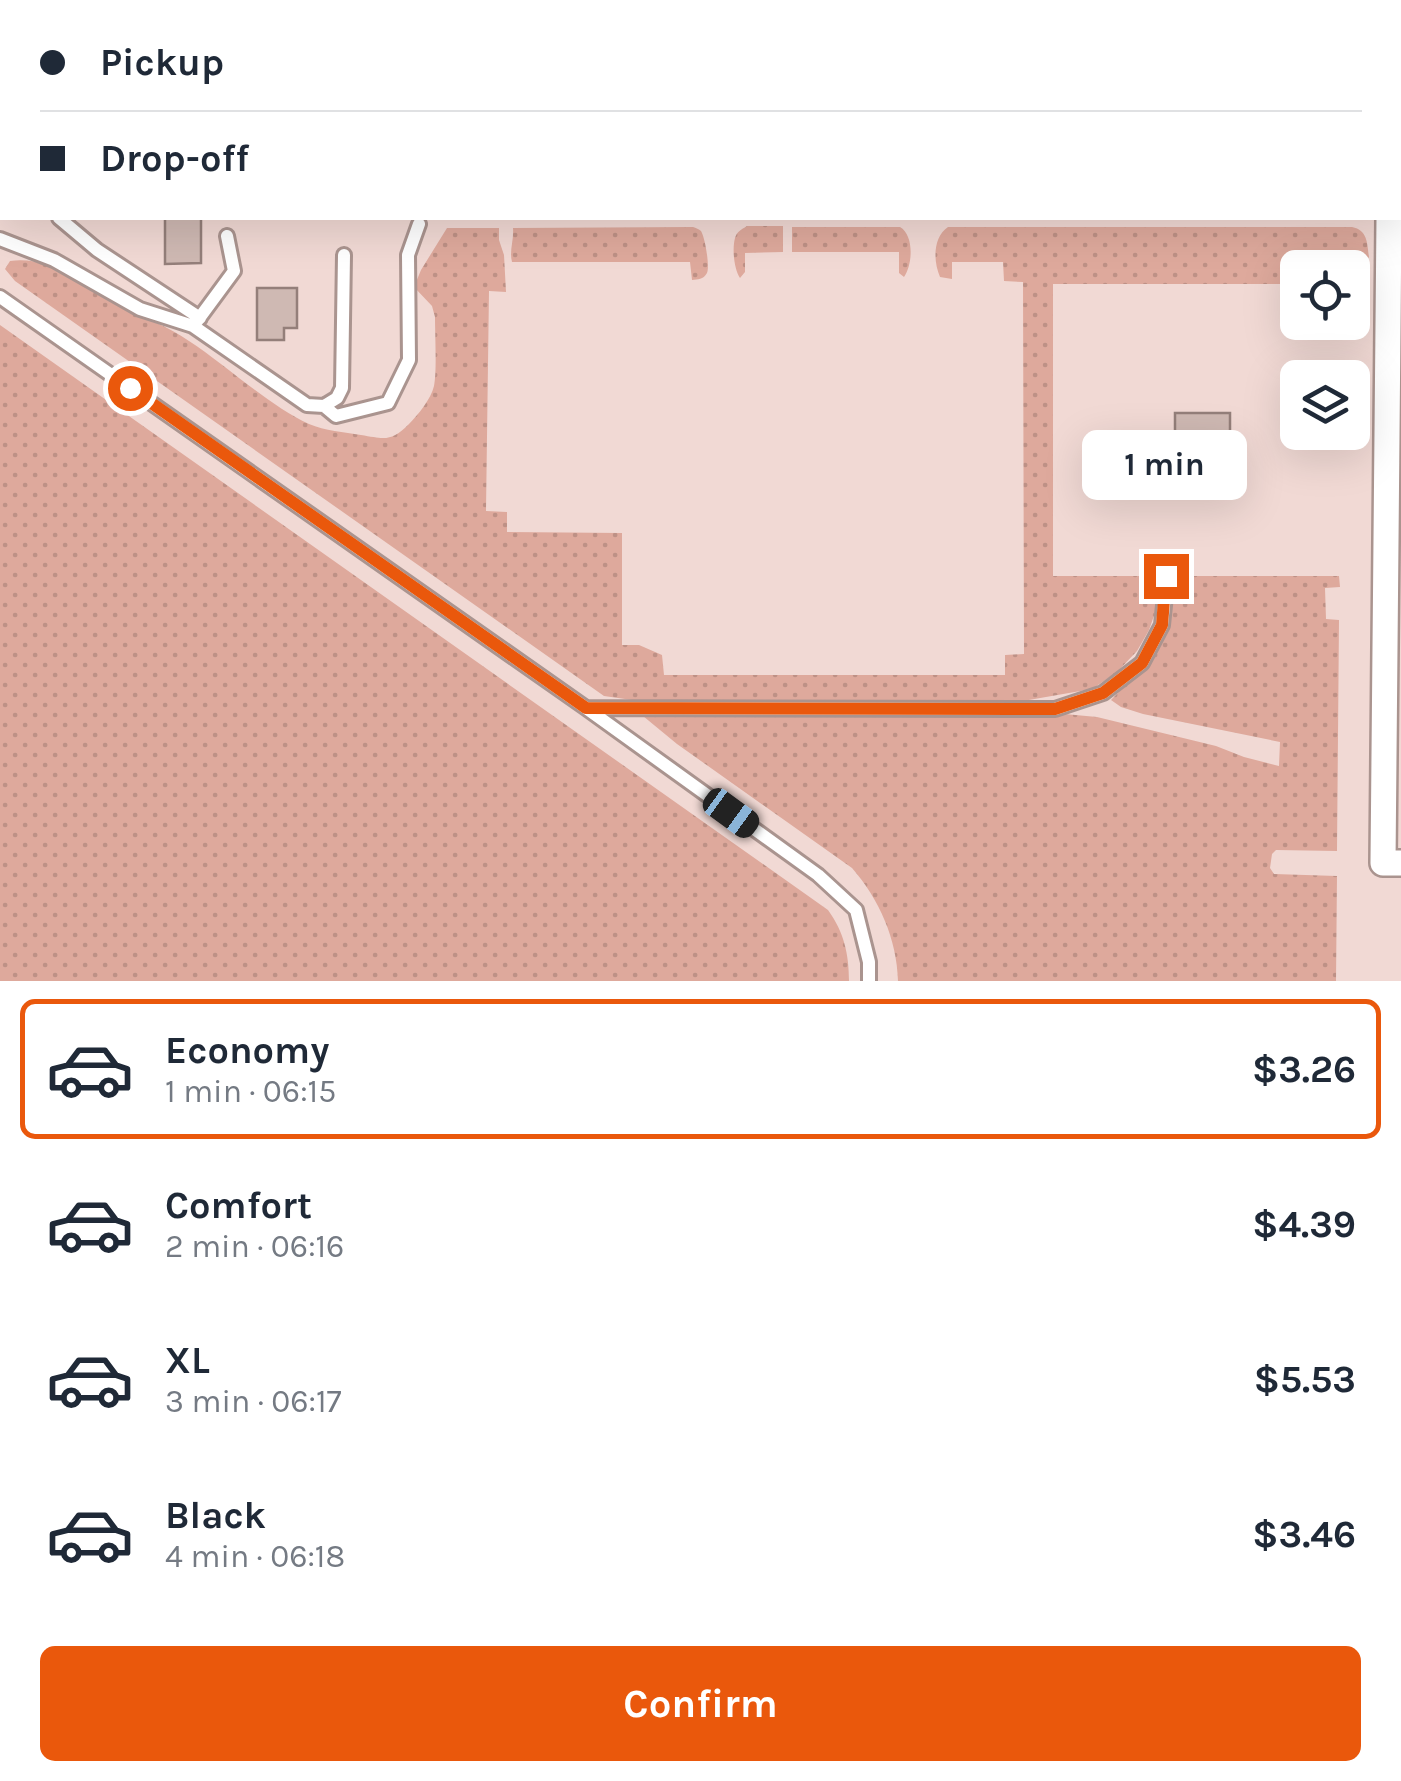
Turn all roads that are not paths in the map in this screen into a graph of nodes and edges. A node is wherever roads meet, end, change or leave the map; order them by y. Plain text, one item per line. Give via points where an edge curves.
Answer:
1 (61, 220) edge
2 (1389, 220) edge
3 (418, 224) dead end
4 (227, 236) dead end
5 (0, 240) edge
6 (344, 255) dead end
7 (0, 297) edge
8 (1394, 298) edge
9 (196, 322) junction
10 (324, 406) junction
11 (1393, 448) edge
12 (1166, 576) dead end
13 (1392, 642) edge
14 (586, 708) junction
15 (1392, 718) edge
16 (1392, 863) edge
17 (869, 981) edge

1 - 9 lane
2 - 8 street
3 - 10 lane via 408,255 409,360 388,403 336,416
4 - 9 lane via 234,271
5 - 9 lane via 54,260 140,309
6 - 10 lane via 342,388
7 - 14 lane
8 - 11 street
9 - 10 lane via 289,395
11 - 13 street
12 - 14 lane via 1162,625 1142,663 1103,693 1055,709
13 - 15 street
14 - 17 lane via 856,910
15 - 16 street

